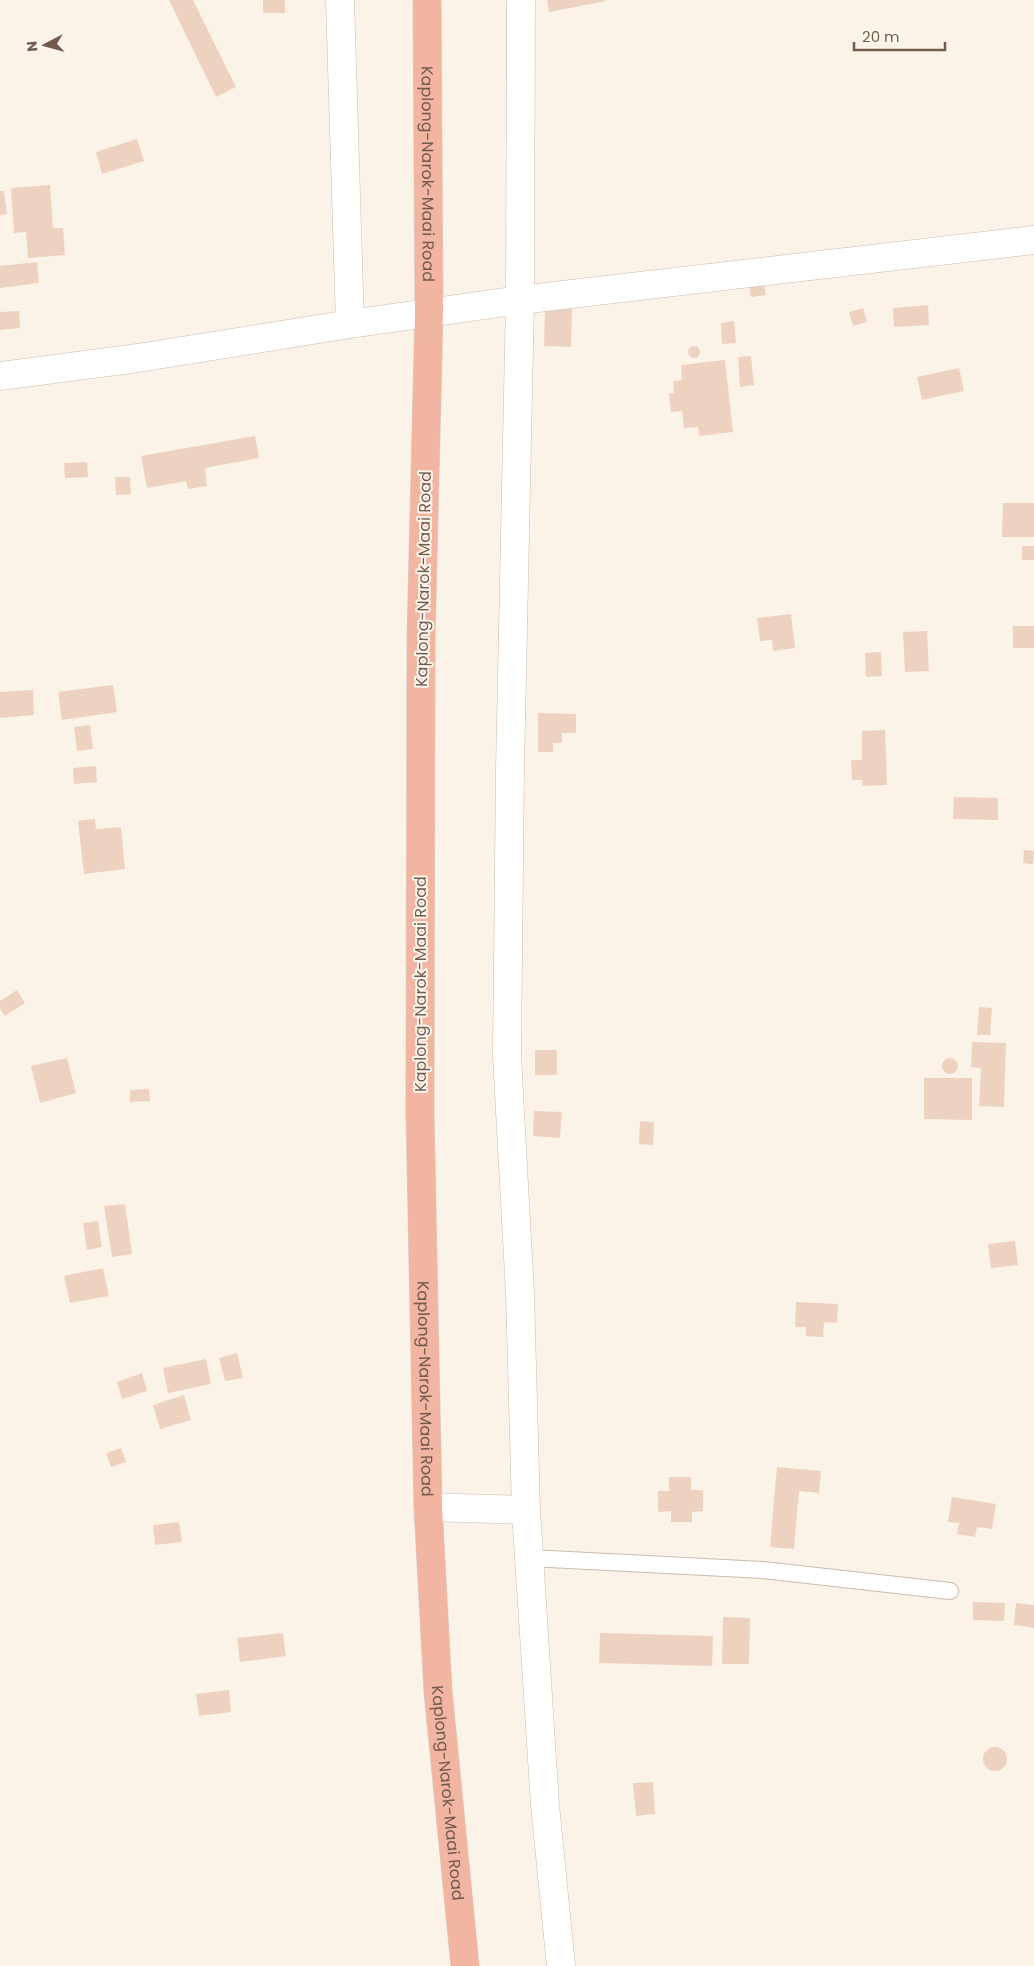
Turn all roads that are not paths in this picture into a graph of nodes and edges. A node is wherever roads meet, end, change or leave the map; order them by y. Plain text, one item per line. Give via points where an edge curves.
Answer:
1 (340, 0) edge
2 (427, 0) edge
3 (521, 0) edge
4 (1034, 240) edge
5 (520, 300) junction
6 (429, 312) junction
7 (350, 324) junction
8 (0, 376) edge
9 (428, 1507) junction
10 (526, 1510) junction
11 (530, 1558) junction
12 (950, 1591) dead end
13 (465, 1966) edge
14 (561, 1966) edge

1 - 7 street
2 - 6 highway, Kaplong-Narok-Maai Road
3 - 5 street
4 - 5 street
5 - 6 street
5 - 10 street via 507,1056 520,1294
6 - 7 street
6 - 9 highway, Kaplong-Narok-Maai Road via 421,638 420,1103
7 - 8 street
9 - 10 street
9 - 13 highway, Kaplong-Narok-Maai Road via 438,1691
10 - 11 street
11 - 12 lane via 764,1570
11 - 14 street via 545,1805

